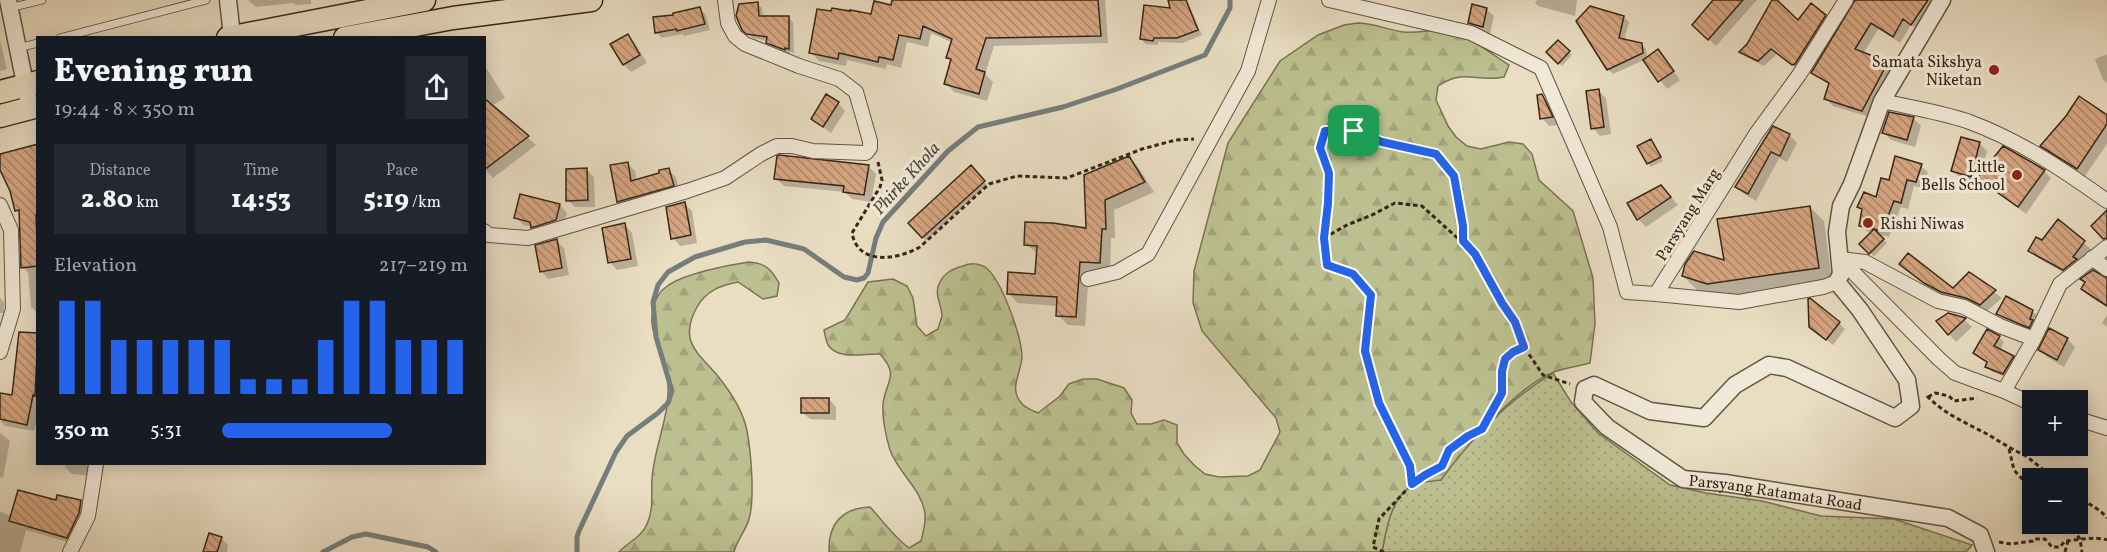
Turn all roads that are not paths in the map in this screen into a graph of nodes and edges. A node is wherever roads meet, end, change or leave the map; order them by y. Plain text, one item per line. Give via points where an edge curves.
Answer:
1 (42, 0) edge
2 (206, 0) edge
3 (228, 0) edge
4 (424, 0) edge
5 (591, 0) edge
6 (725, 0) edge
7 (1269, 0) edge
8 (1329, 0) edge
9 (1846, 0) edge
10 (1942, 0) edge
11 (8, 4) edge
12 (385, 34) edge
13 (68, 36) edge
14 (230, 36) edge
15 (235, 36) edge
16 (365, 36) edge
17 (36, 44) edge
18 (18, 48) junction
19 (32, 84) edge
20 (0, 92) edge
21 (1881, 101) junction
22 (34, 107) edge
23 (0, 116) edge
24 (2107, 201) edge
25 (0, 206) edge
26 (486, 233) edge
27 (2107, 247) edge
28 (2092, 258) junction
29 (1840, 259) junction
30 (2107, 269) edge
31 (1088, 279) dead end
32 (1837, 282) junction
33 (6, 291) edge
34 (1656, 294) junction
35 (2034, 339) junction
36 (0, 352) edge
37 (2004, 391) junction
38 (2022, 399) edge
39 (2088, 421) edge
40 (2107, 428) edge
41 (96, 465) edge
42 (70, 552) edge
43 (1986, 552) edge

1 - 11 lane
2 - 13 lane
3 - 14 street
4 - 15 highway
5 - 12 highway via 453,18
6 - 26 street via 728,23 745,44 839,79 856,92 870,141 866,153 777,146 725,178 628,209 528,238
7 - 31 street via 1248,71 1148,254 1117,272
8 - 34 street via 1471,33 1542,68 1610,227 1627,292
9 - 34 street, Parsyang Marg
10 - 21 street
11 - 18 street
12 - 16 highway
17 - 18 lane
18 - 19 street
19 - 20 highway
19 - 22 street
21 - 24 street via 1965,121 2019,143
21 - 29 street via 1841,206
22 - 23 highway
25 - 33 street via 11,230
27 - 28 street
28 - 30 street
28 - 35 street via 2060,284
29 - 32 street
29 - 35 street via 1865,262 1938,301 1964,307
29 - 37 street via 1955,373
32 - 34 street via 1739,302
32 - 43 street, Parsyang Ratamata Road via 1908,380 1911,406 1895,418 1787,368 1769,365 1734,385 1704,418 1650,411 1594,385 1585,389 1583,402 1608,427 1683,479 1948,518 1980,535
33 - 36 street via 14,309
35 - 37 street
37 - 38 street
39 - 40 street
41 - 42 street via 88,516

